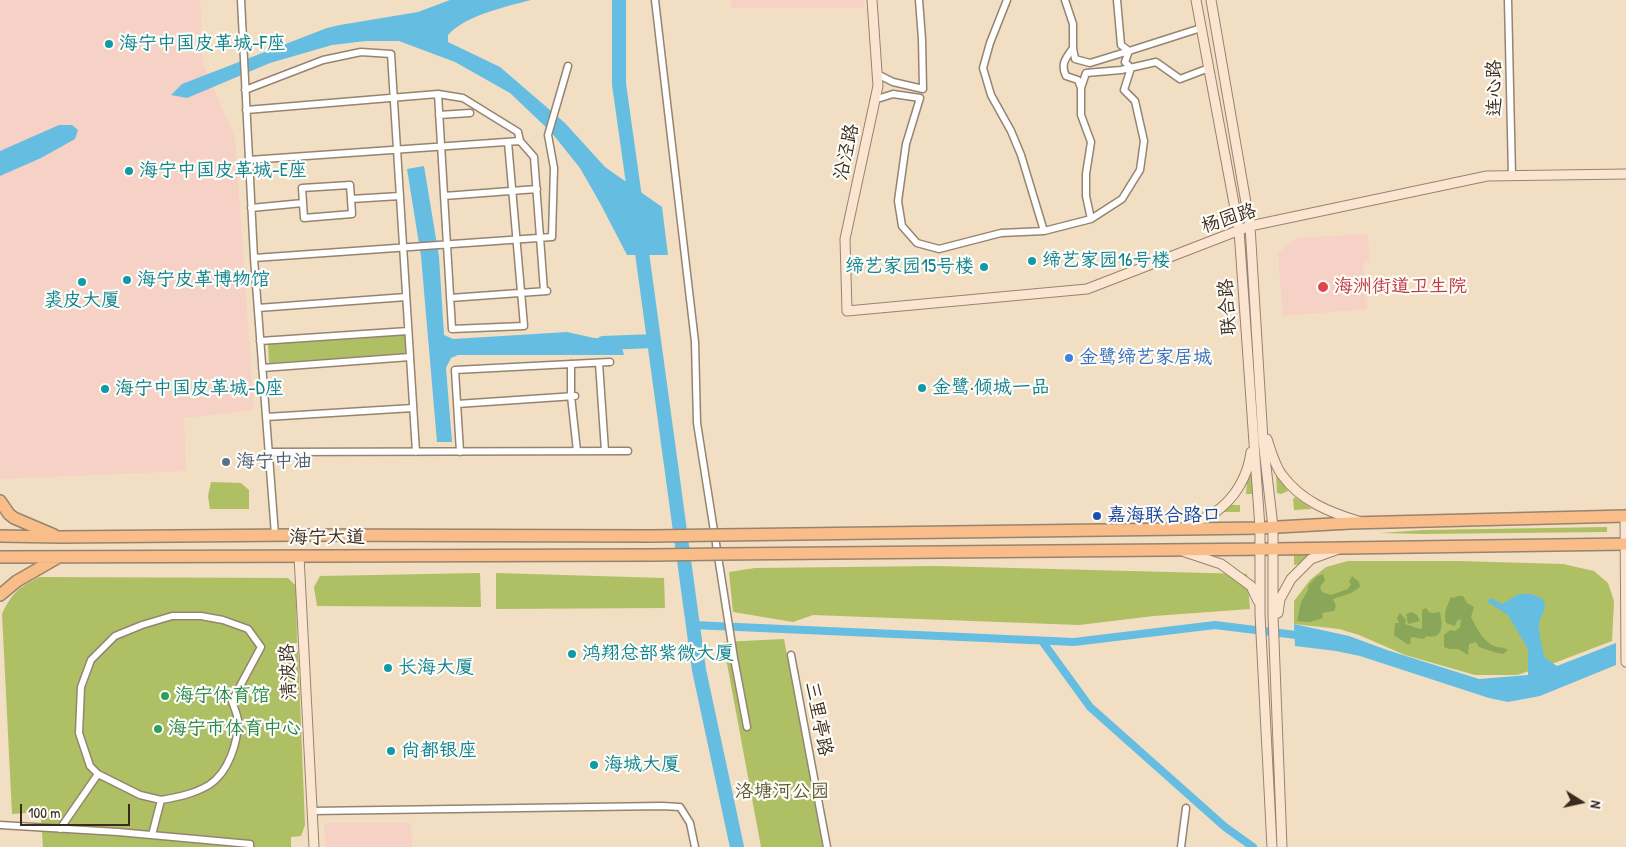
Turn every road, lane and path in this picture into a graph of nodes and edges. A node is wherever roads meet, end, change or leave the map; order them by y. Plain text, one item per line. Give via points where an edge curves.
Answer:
1 (242, 0) edge
2 (655, 0) edge
3 (872, 0) edge
4 (919, 0) edge
5 (1007, 0) edge
6 (1066, 0) edge
7 (1117, 0) edge
8 (1196, 0) edge
9 (1211, 0) edge
10 (1508, 0) edge
11 (1201, 28) junction
12 (1073, 48) junction
13 (1129, 51) junction
14 (568, 66) dead end
15 (1131, 68) junction
16 (1209, 68) junction
17 (877, 74) junction
18 (244, 87) junction
19 (1081, 88) junction
20 (438, 94) junction
21 (394, 98) junction
22 (874, 100) junction
23 (246, 110) junction
24 (470, 113) dead end
25 (439, 115) junction
26 (520, 141) junction
27 (508, 142) junction
28 (441, 147) junction
29 (397, 150) junction
30 (248, 160) junction
31 (1626, 174) edge
32 (1512, 176) junction
33 (537, 189) junction
34 (512, 191) junction
35 (400, 196) junction
36 (444, 196) junction
37 (351, 199) junction
38 (303, 203) junction
39 (251, 208) junction
40 (1091, 219) junction
41 (1250, 226) junction
42 (1239, 230) junction
43 (1044, 231) junction
44 (541, 238) junction
45 (517, 240) junction
46 (447, 244) junction
47 (407, 247) junction
48 (254, 258) junction
49 (522, 293) junction
50 (406, 297) junction
51 (450, 298) junction
52 (258, 308) junction
53 (847, 311) joint
54 (408, 331) junction
55 (260, 341) junction
56 (410, 357) junction
57 (610, 362) dead end
58 (599, 363) junction
59 (571, 364) junction
60 (262, 368) junction
61 (573, 396) junction
62 (457, 404) junction
63 (413, 408) junction
64 (266, 417) junction
65 (1262, 427) junction
66 (1254, 431) junction
67 (269, 452) junction
68 (416, 452) junction
69 (460, 452) junction
70 (577, 452) junction
71 (604, 452) junction
72 (628, 452) dead end
73 (0, 501) edge
74 (1626, 516) edge
75 (1366, 523) junction
76 (1274, 527) junction
77 (1260, 528) junction
78 (1181, 529) junction
79 (275, 535) junction
80 (0, 536) edge
81 (60, 537) junction
82 (1626, 544) edge
83 (1340, 548) junction
84 (1259, 549) junction
85 (1274, 549) junction
86 (1178, 550) junction
87 (60, 556) junction
88 (300, 556) junction
89 (0, 557) edge
90 (0, 595) edge
91 (1260, 604) junction
92 (1275, 616) junction
93 (1626, 629) edge
94 (791, 656) dead end
95 (1626, 662) edge
96 (748, 727) dead end
97 (98, 774) junction
98 (162, 800) junction
99 (1186, 808) dead end
100 (312, 811) junction
101 (0, 825) edge
102 (60, 829) junction
103 (152, 835) junction
104 (1277, 845) edge
105 (250, 847) edge
106 (314, 847) edge
107 (695, 847) edge
108 (827, 847) edge
109 (1181, 847) edge

1 - 18 street
2 - 96 street via 695,342 697,424 731,642
3 - 17 main road, 沿泾路
4 - 17 street via 923,89 893,82
5 - 43 street via 983,68 991,96 1021,155
6 - 12 street via 1073,24
7 - 13 street via 1121,45
8 - 11 main road, 联合路
9 - 41 main road
10 - 32 street, 连心路
11 - 13 street
11 - 16 main road, 联合路
12 - 13 street via 1076,59 1090,63
12 - 19 street via 1065,58 1063,69 1066,76 1078,80
13 - 15 street via 1126,62
14 - 44 street via 548,134 554,168 552,237
15 - 16 street via 1156,62 1180,79
15 - 19 street via 1086,74
15 - 40 street via 1124,90 1134,102 1144,141 1140,170 1122,199
16 - 42 main road, 联合路
17 - 22 main road, 沿泾路
18 - 21 street via 323,60 361,52 391,54
18 - 23 street
19 - 40 street via 1081,115 1091,142 1086,174
20 - 21 street
20 - 25 street
20 - 26 street via 463,98 518,132
21 - 23 street
21 - 29 street
22 - 43 street via 893,94 920,98 906,144 898,200 902,226 917,243 938,249 1001,233
22 - 53 main road, 沿泾路 via 845,239
23 - 30 street
24 - 25 street
25 - 28 street
26 - 27 street
26 - 33 street via 534,157
27 - 28 street
27 - 34 street
28 - 29 street
28 - 36 street
29 - 30 street
29 - 35 street
30 - 39 street
31 - 32 main road, 杨园路
32 - 41 main road, 杨园路 via 1487,176
33 - 34 street
33 - 44 street
34 - 36 street
34 - 45 street
35 - 37 street
35 - 47 street
36 - 46 street
37 - 38 street via 350,185 302,188
37 - 38 street via 352,214 304,218
38 - 39 street
39 - 48 street
40 - 43 street
41 - 42 main road, 杨园路
41 - 65 main road
42 - 53 main road, 杨园路 via 1087,289
42 - 66 main road, 联合路
44 - 45 street
44 - 49 street via 546,291
45 - 46 street
45 - 49 street
46 - 47 street
46 - 51 street
47 - 48 street
47 - 50 street
48 - 52 street
49 - 51 street
49 - 51 street via 524,326 452,329
50 - 52 street
50 - 54 street
52 - 55 street
54 - 55 street
54 - 56 street
55 - 60 street
56 - 60 street
56 - 63 street
57 - 58 street
58 - 59 street
58 - 71 street
59 - 61 street
59 - 62 street via 455,370
60 - 64 street
61 - 62 street
61 - 70 street
62 - 69 street
63 - 64 street
63 - 68 street
64 - 67 street
65 - 75 main road via 1282,474 1296,490 1316,505
65 - 76 main road
66 - 77 main road, 联合路
66 - 78 main road via 1245,478 1214,512
67 - 68 street
67 - 79 street
68 - 69 street
69 - 70 street
70 - 71 street
71 - 72 street
73 - 81 highway via 14,518
74 - 75 highway, 海宁大道
74 - 82 main road
75 - 76 highway, 海宁大道
76 - 77 highway, 海宁大道
76 - 85 main road
77 - 78 highway, 海宁大道
77 - 84 main road, 联合路
78 - 79 highway, 海宁大道, bridge via 651,536
79 - 81 highway, 海宁大道
80 - 81 highway, 海宁大道
82 - 83 highway, 海宁大道
82 - 93 main road
83 - 85 highway, 海宁大道
83 - 92 main road via 1311,559 1291,579
84 - 85 highway, 海宁大道
84 - 86 highway, 海宁大道
84 - 91 main road, 联合路
85 - 92 main road
86 - 88 highway, 海宁大道, bridge
86 - 91 main road via 1221,564 1251,586
87 - 88 highway, 海宁大道
87 - 89 highway, 海宁大道
87 - 90 highway via 17,580
88 - 100 main road, 清波路
91 - 104 main road, 联合路
92 - 104 main road
93 - 95 main road
94 - 108 street, 三里亭路
97 - 98 street via 140,795
97 - 98 street via 90,766 80,732 81,688 92,660 116,636 172,616 216,618 248,629 261,647 232,701 238,719 236,743 225,770 203,788
97 - 102 street
98 - 103 street
99 - 109 street
100 - 106 main road, 清波路
100 - 107 street via 680,807 690,822
101 - 102 street
102 - 103 street
103 - 105 street via 250,844

